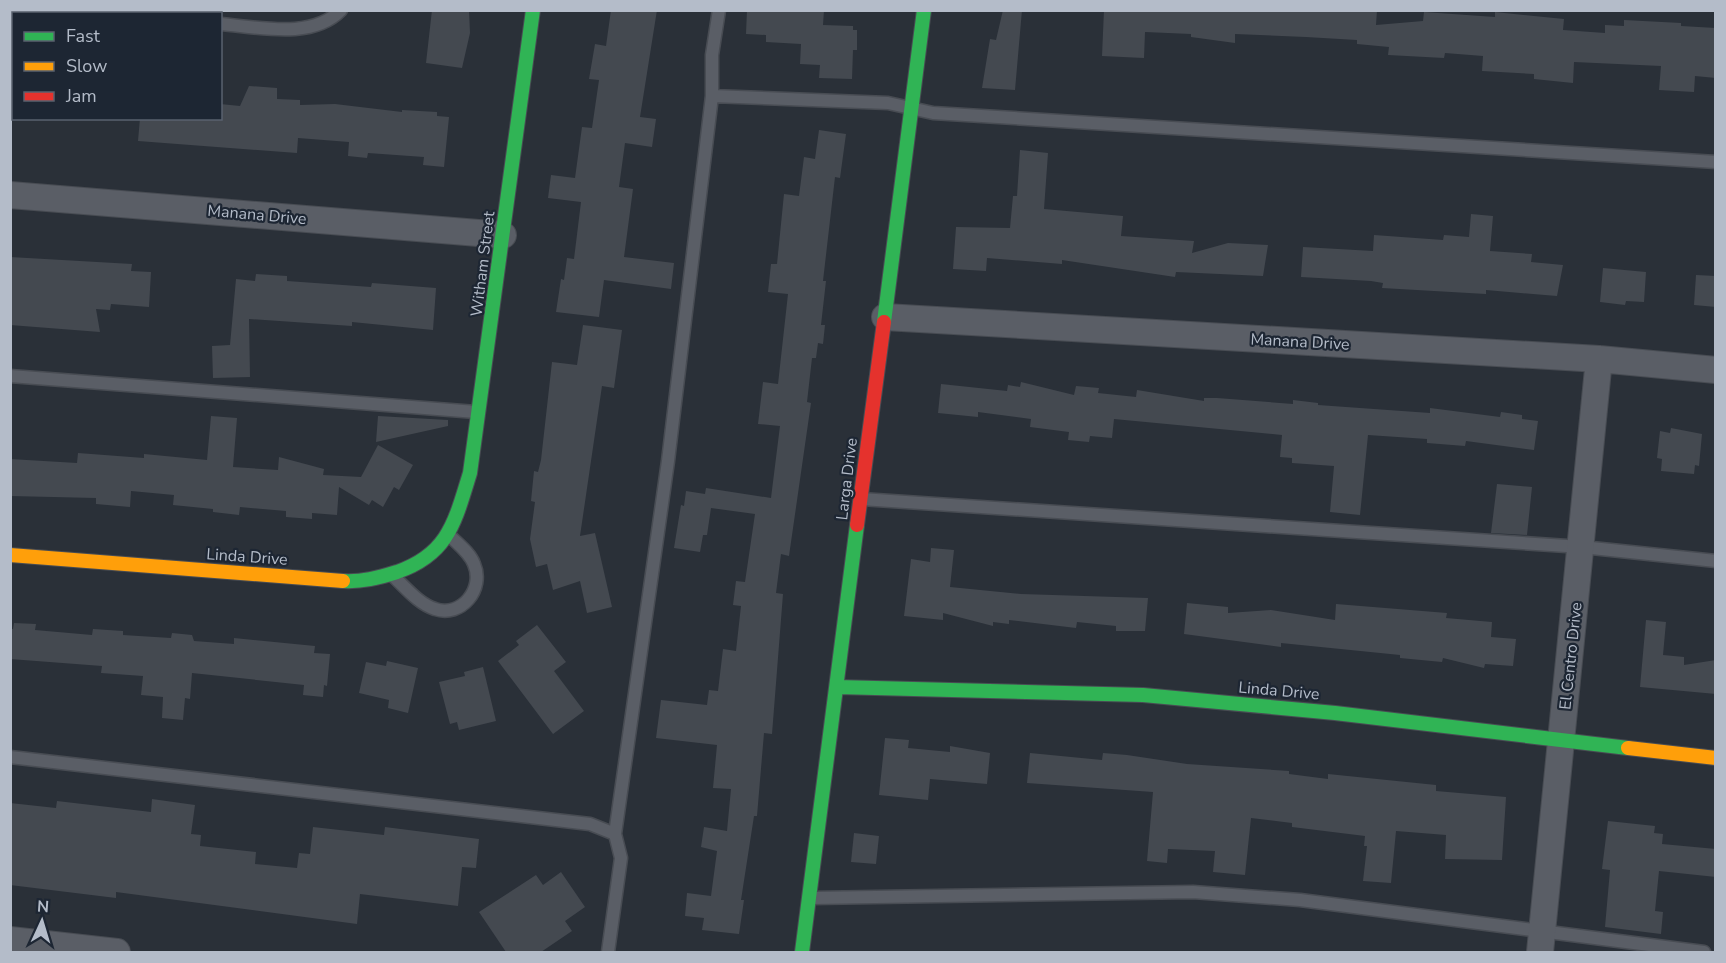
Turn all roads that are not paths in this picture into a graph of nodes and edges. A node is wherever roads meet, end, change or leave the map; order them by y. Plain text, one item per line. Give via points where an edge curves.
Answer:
1 (43, 10) edge
2 (341, 10) edge
3 (533, 10) edge
4 (718, 10) edge
5 (924, 10) edge
6 (62, 12) edge
7 (222, 24) edge
8 (712, 96) junction
9 (910, 109) junction
10 (1716, 162) edge
11 (10, 195) edge
12 (503, 235) junction
13 (885, 317) junction
14 (1599, 359) junction
15 (1716, 370) edge
16 (10, 376) edge
17 (480, 412) junction
18 (861, 499) junction
19 (456, 520) joint
20 (449, 535) junction
21 (1582, 547) junction
22 (10, 555) edge
23 (1716, 561) edge
24 (391, 574) junction
25 (837, 687) junction
26 (1562, 740) junction
27 (10, 757) edge
28 (1716, 758) edge
29 (615, 834) junction
30 (809, 898) junction
31 (10, 940) edge
32 (1541, 942) edge
33 (117, 952) edge
34 (608, 952) edge
35 (802, 952) edge
36 (1704, 952) edge

1 - 6 lane
2 - 7 lane via 318,26 284,29
3 - 12 street, Witham Street
4 - 8 lane
5 - 9 street, Larga Drive
8 - 9 lane via 888,104
8 - 29 lane via 668,461
9 - 10 lane
9 - 13 street, Larga Drive
11 - 12 street, Manana Drive
12 - 17 street, Witham Street
13 - 14 street, Manana Drive
13 - 18 street, Larga Drive
14 - 15 street, Manana Drive
14 - 21 street, El Centro Drive
16 - 17 lane
17 - 19 street, Witham Street via 470,473
18 - 21 lane
18 - 25 street, Larga Drive
19 - 20 street, Linda Drive
20 - 24 street, Linda Drive via 438,551 406,570
20 - 24 lane via 473,561 477,572 477,583 467,602 447,611 436,610
21 - 23 lane
21 - 26 street, El Centro Drive
22 - 24 street, Linda Drive via 361,582
25 - 26 street, Linda Drive via 1143,694
25 - 30 street, Larga Drive
26 - 28 street, Linda Drive
26 - 32 street, El Centro Drive
27 - 29 lane via 590,824
29 - 34 lane via 621,858
30 - 32 lane via 1193,892 1299,900
30 - 35 street, Larga Drive
31 - 33 street
32 - 36 lane

